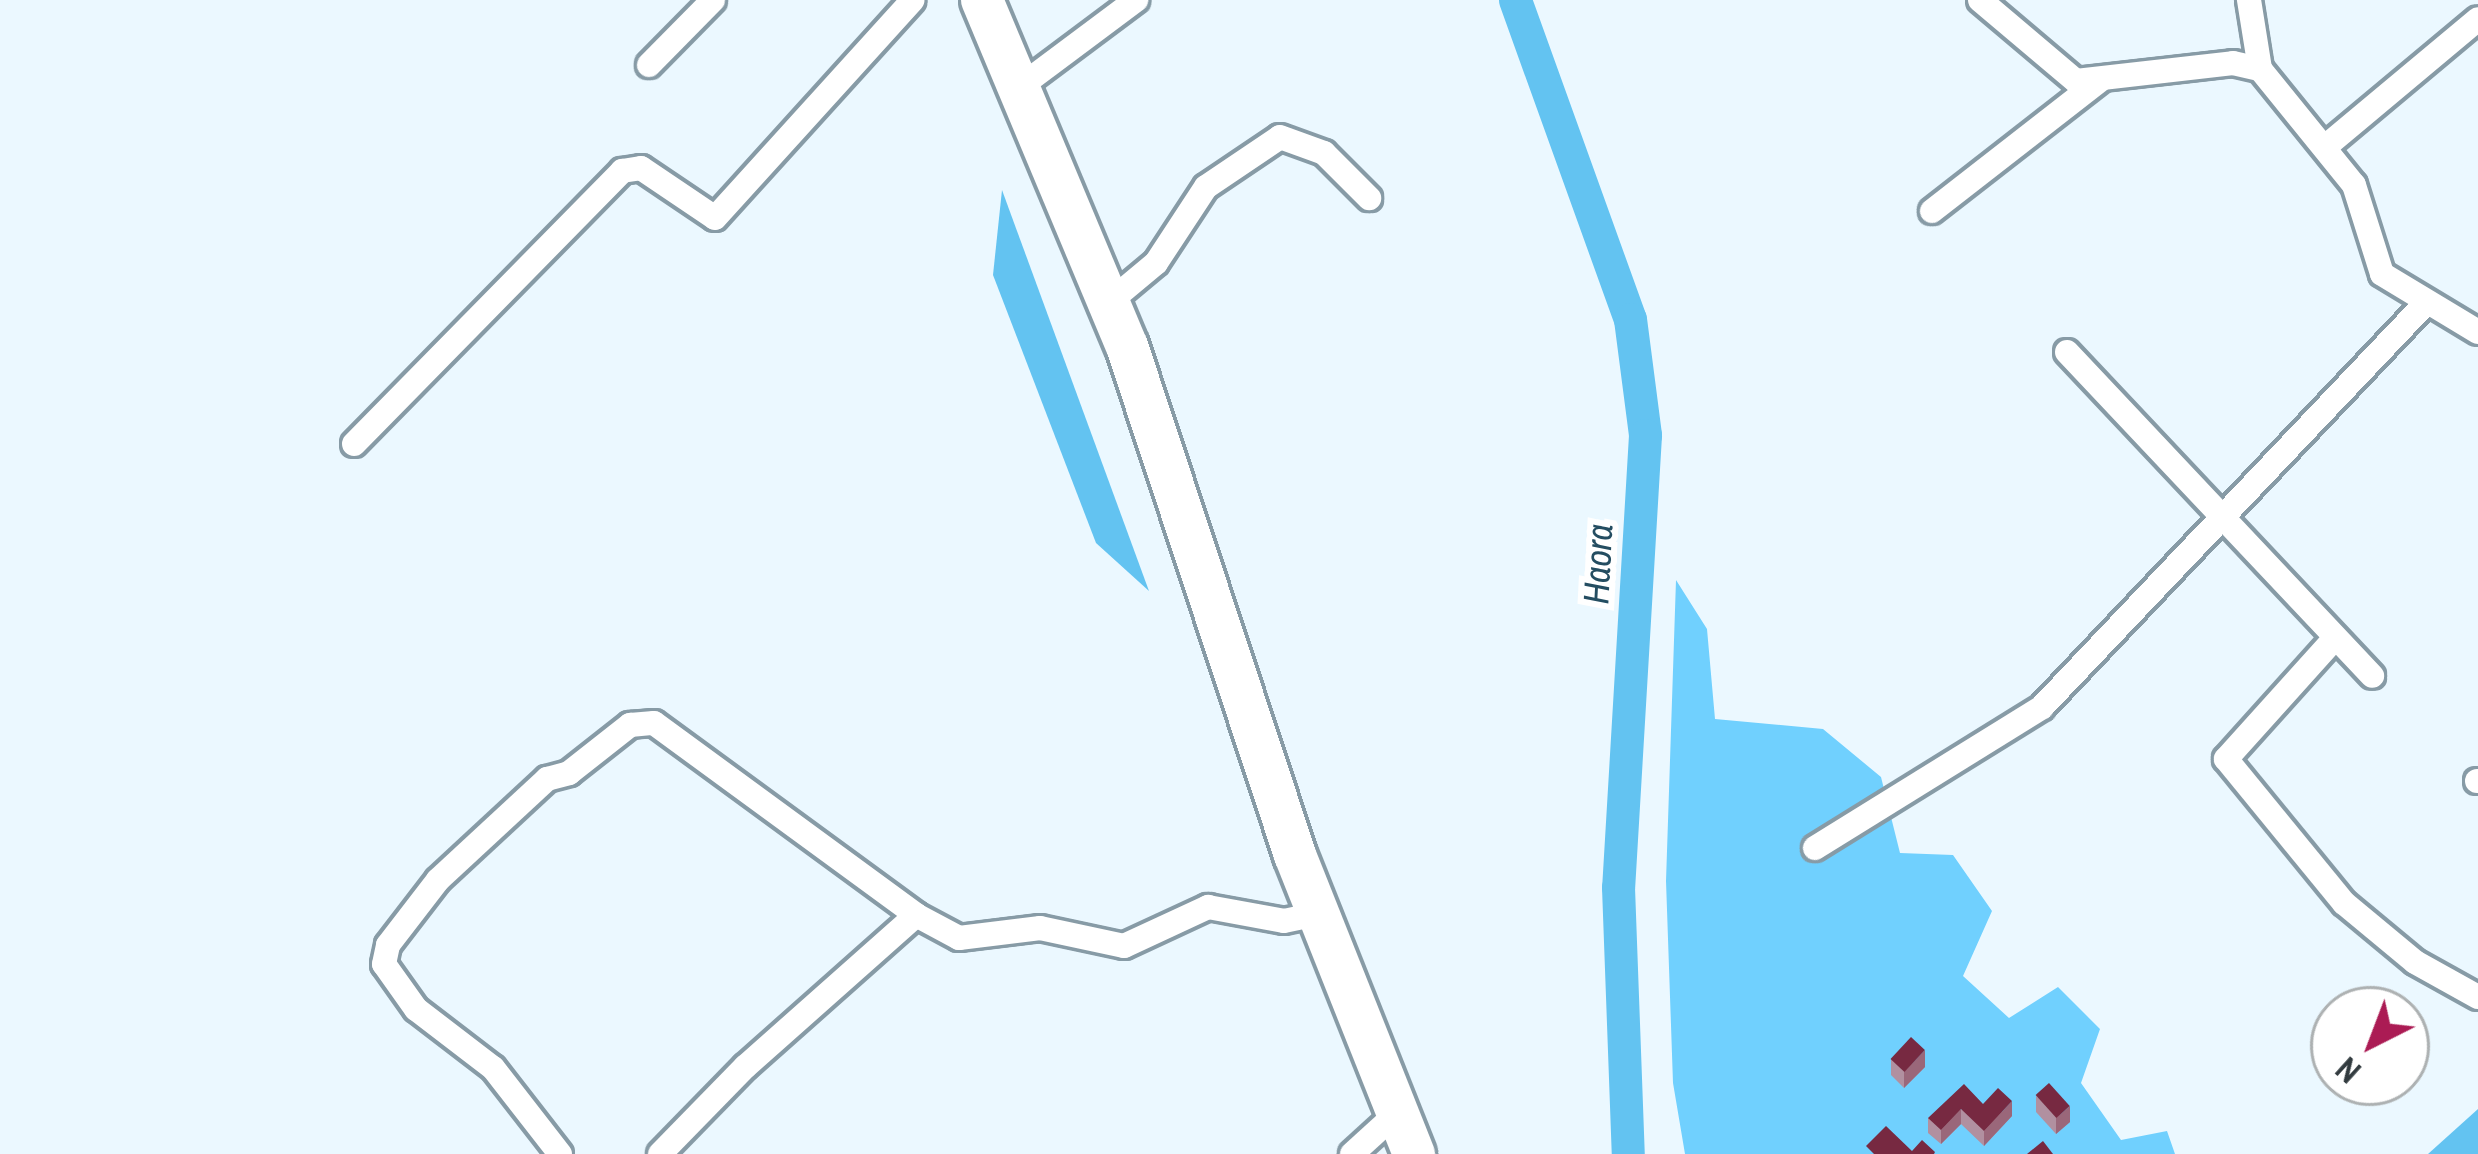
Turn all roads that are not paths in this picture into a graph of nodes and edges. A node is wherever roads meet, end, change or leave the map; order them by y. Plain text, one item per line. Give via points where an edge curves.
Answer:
1 (713, 0) edge
2 (913, 0) edge
3 (982, 0) edge
4 (1136, 0) edge
5 (1980, 0) edge
6 (2249, 0) edge
7 (2478, 20) edge
8 (649, 65) dead end
9 (2260, 69) junction
10 (2102, 79) junction
11 (1017, 89) junction
12 (2325, 147) junction
13 (1369, 198) dead end
14 (1932, 211) dead end
15 (1108, 303) junction
16 (2425, 304) junction
17 (2478, 332) edge
18 (2067, 352) dead end
19 (353, 444) dead end
20 (2222, 520) junction
21 (2335, 638) junction
22 (2372, 676) dead end
23 (1814, 848) dead end
24 (1318, 914) junction
25 (916, 915) junction
26 (2478, 997) edge
27 (1397, 1113) junction
28 (560, 1154) edge
29 (660, 1154) edge
30 (1352, 1154) edge
31 (1414, 1154) edge

1 - 8 street
2 - 19 street via 723,211 707,218 641,168 622,171
3 - 11 highway
4 - 11 street
5 - 10 street via 2064,76
6 - 9 street
7 - 12 street
9 - 10 street via 2233,64
9 - 12 street
10 - 14 street
11 - 15 highway
12 - 16 street via 2354,185 2382,274
13 - 15 street via 1324,153 1280,136 1206,188 1156,263
15 - 24 highway via 1206,568
16 - 17 street
16 - 20 street
18 - 20 street
20 - 21 street
20 - 23 street via 2042,707
21 - 22 street
21 - 26 street via 2226,760 2344,903 2415,962
24 - 25 street via 1284,920 1208,907 1124,946 1040,928 959,938
24 - 27 highway
25 - 28 street via 654,723 631,725 569,773 547,779 438,880 388,945 384,964 416,1009 494,1068
25 - 29 street via 745,1066
27 - 30 street
27 - 31 highway

